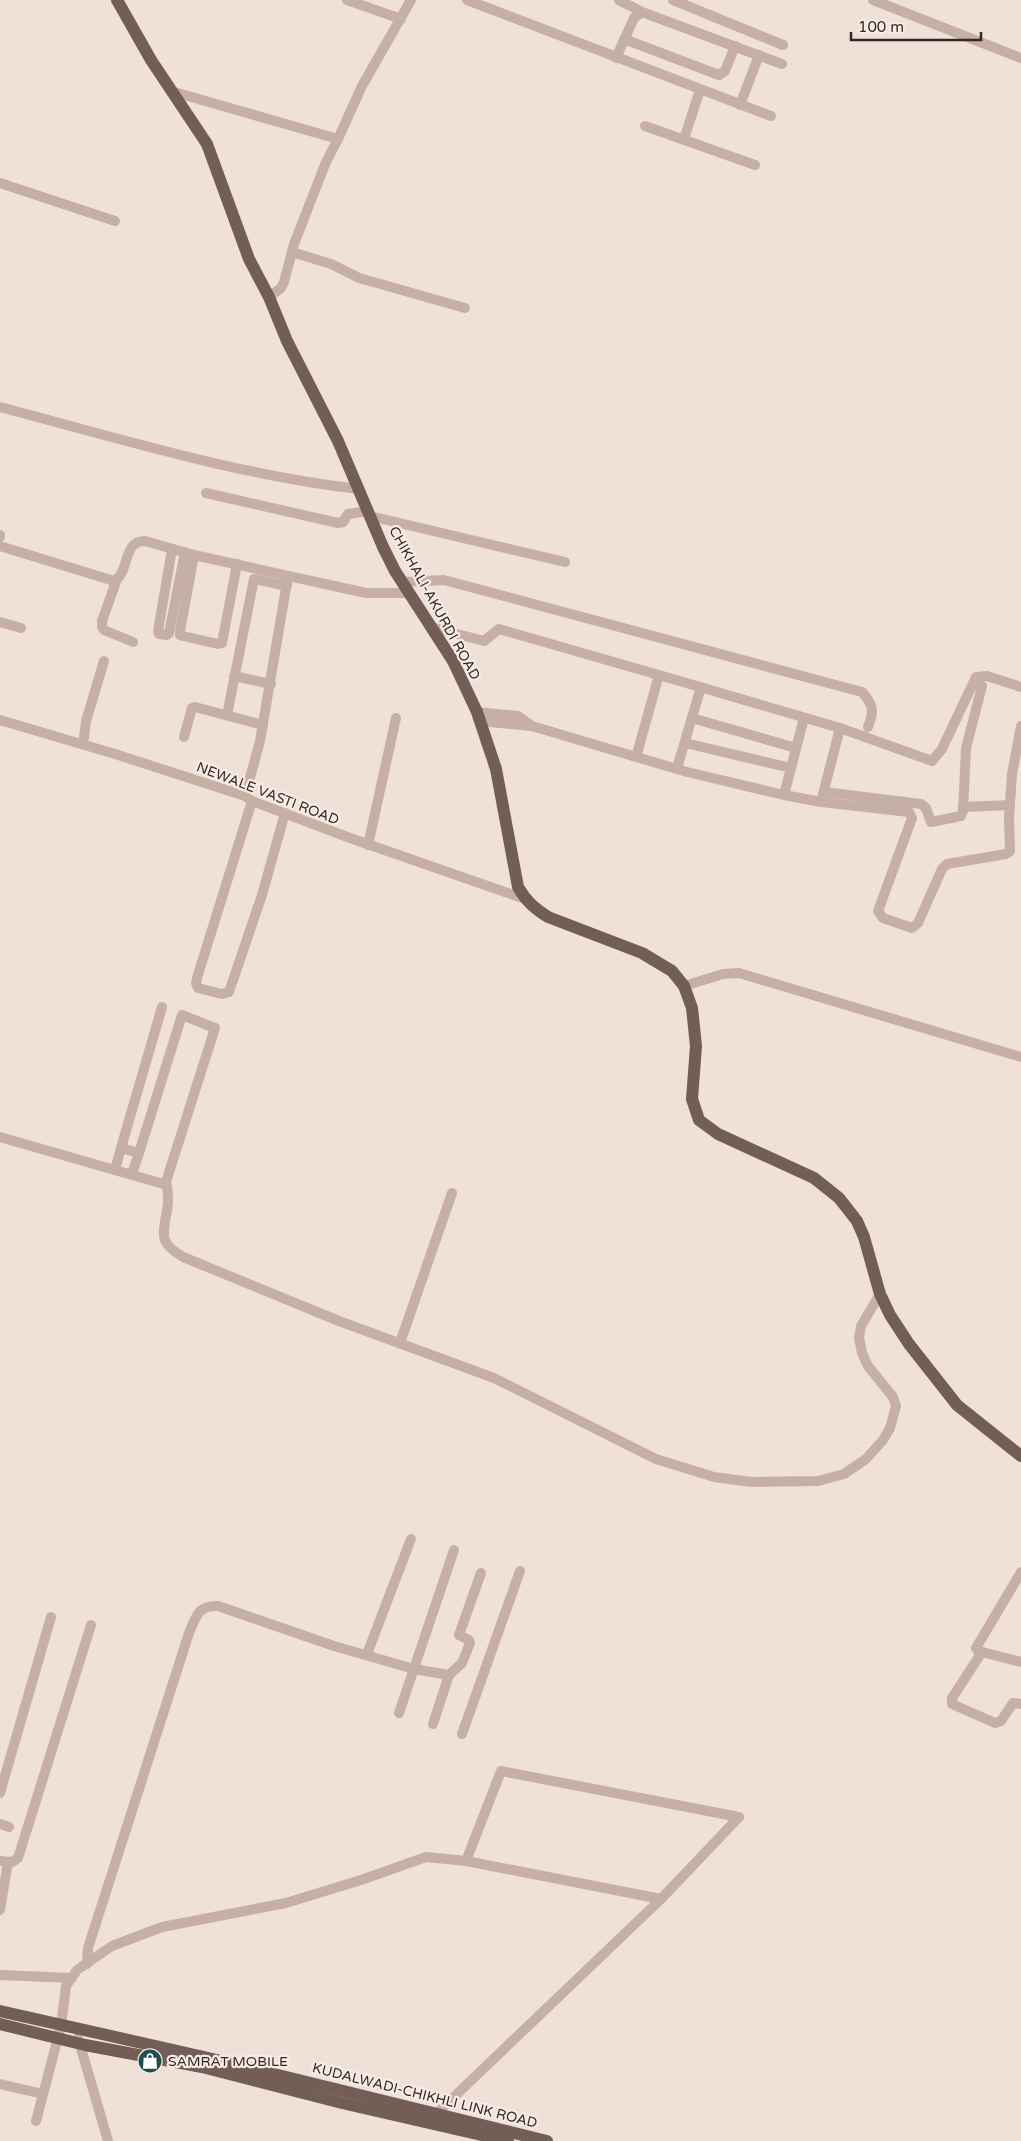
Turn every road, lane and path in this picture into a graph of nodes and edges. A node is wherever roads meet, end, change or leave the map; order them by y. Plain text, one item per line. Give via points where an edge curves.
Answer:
1 (117, 0) edge
2 (347, 0) edge
3 (411, 0) edge
4 (467, 0) edge
5 (619, 0) edge
6 (673, 0) edge
7 (873, 0) edge
8 (642, 12) junction
9 (401, 19) junction
10 (624, 39) junction
11 (783, 44) dead end
12 (735, 46) junction
13 (759, 56) junction
14 (616, 58) junction
15 (1021, 58) edge
16 (782, 64) dead end
17 (700, 90) junction
18 (174, 92) junction
19 (740, 105) junction
20 (771, 116) dead end
21 (645, 126) dead end
22 (338, 139) junction
23 (684, 140) junction
24 (755, 165) dead end
25 (0, 183) edge
26 (115, 221) dead end
27 (292, 252) junction
28 (268, 297) junction
29 (464, 308) dead end
30 (0, 407) edge
31 (359, 489) junction
32 (206, 493) dead end
33 (369, 513) junction
34 (0, 546) edge
35 (172, 549) junction
36 (189, 554) junction
37 (565, 562) dead end
38 (237, 564) junction
39 (117, 580) junction
40 (288, 581) junction
41 (407, 588) junction
42 (0, 622) edge
43 (432, 627) junction
44 (21, 628) dead end
45 (133, 642) dead end
46 (104, 661) dead end
47 (659, 675) junction
48 (234, 676) junction
49 (271, 684) junction
50 (982, 686) dead end
51 (1021, 686) edge
52 (701, 687) junction
53 (227, 716) junction
54 (478, 717) junction
55 (396, 718) dead end
56 (692, 718) junction
57 (804, 718) junction
58 (0, 720) edge
59 (263, 725) junction
60 (1021, 726) edge
61 (868, 727) dead end
62 (840, 728) junction
63 (184, 737) dead end
64 (685, 743) junction
65 (83, 744) junction
66 (796, 748) junction
67 (636, 757) junction
68 (677, 768) junction
69 (791, 768) junction
70 (824, 792) junction
71 (784, 795) junction
72 (248, 798) junction
73 (821, 802) junction
74 (1010, 804) junction
75 (964, 807) junction
76 (285, 813) junction
77 (368, 845) junction
78 (525, 899) junction
79 (684, 986) junction
80 (162, 1007) dead end
81 (1021, 1057) edge
82 (0, 1136) edge
83 (121, 1148) junction
84 (139, 1153) junction
85 (115, 1170) junction
86 (132, 1174) junction
87 (165, 1185) junction
88 (452, 1193) dead end
89 (880, 1294) junction
90 (400, 1343) junction
91 (1021, 1456) edge
92 (411, 1538) dead end
93 (454, 1550) dead end
94 (520, 1571) dead end
95 (1021, 1572) edge
96 (481, 1574) dead end
97 (51, 1617) dead end
98 (91, 1625) dead end
99 (982, 1652) junction
100 (367, 1654) junction
101 (1021, 1662) edge
102 (414, 1669) junction
103 (448, 1675) junction
104 (1021, 1704) edge
105 (399, 1713) dead end
106 (433, 1724) dead end
107 (462, 1734) dead end
108 (0, 1793) edge
109 (4, 1861) edge
110 (466, 1861) junction
111 (661, 1899) junction
112 (0, 1910) edge
113 (87, 1964) junction
114 (0, 1975) edge
115 (72, 1978) junction
116 (0, 2011) edge
117 (0, 2024) edge
118 (78, 2030) junction
119 (59, 2032) junction
120 (82, 2044) junction
121 (0, 2084) edge
122 (43, 2094) junction
123 (436, 2114) junction
124 (36, 2121) dead end
125 (108, 2141) edge
126 (508, 2141) edge
127 (548, 2141) edge

1 - 18 main road, CHIKHALI-AKURDI ROAD
2 - 9 street
3 - 9 street
4 - 14 street
5 - 8 street
6 - 11 street
7 - 15 street
8 - 10 street via 634,18
8 - 12 street
9 - 22 street via 362,86
10 - 12 street via 719,75 725,71
10 - 14 street
12 - 13 street
13 - 16 street
13 - 19 street
14 - 17 street
17 - 19 street
17 - 23 street
18 - 22 street
18 - 28 main road, CHIKHALI-AKURDI ROAD via 207,144 249,259
19 - 20 street
21 - 23 street
22 - 27 street
23 - 24 street
25 - 26 street
27 - 28 street via 284,282
27 - 29 street via 331,264 359,278
28 - 31 main road, CHIKHALI-AKURDI ROAD
30 - 31 street via 194,458 315,484
31 - 33 main road, CHIKHALI-AKURDI ROAD
32 - 33 street via 338,523 343,522 348,514
33 - 37 street
33 - 41 main road, CHIKHALI-AKURDI ROAD via 383,547
34 - 39 street
35 - 36 street
35 - 36 street via 159,634 169,633
35 - 39 street via 139,541 132,545
36 - 38 street
36 - 38 street via 180,635 218,644 222,643
38 - 40 street
39 - 45 street via 102,628
40 - 41 street via 366,593
40 - 48 street via 254,579
40 - 49 street
41 - 43 main road, CHIKHALI-AKURDI ROAD
41 - 61 street via 444,580 862,692 870,700 873,710
42 - 44 street
43 - 47 street via 484,640 499,629
43 - 54 main road, CHIKHALI-AKURDI ROAD via 453,661
46 - 65 street via 86,721
47 - 52 street
47 - 67 street
48 - 49 street
48 - 53 street
49 - 59 street
50 - 75 street via 966,748
51 - 62 street via 986,676 976,677 942,749 932,761
52 - 56 street
52 - 57 street
53 - 59 street
53 - 63 street via 192,708
54 - 67 street via 518,716 532,726
54 - 78 main road, CHIKHALI-AKURDI ROAD via 496,769 518,887
55 - 77 street
56 - 64 street
56 - 66 street
57 - 62 street
57 - 66 street
58 - 65 street, NEWALE VASTI ROAD
59 - 72 street
60 - 74 street
62 - 70 street
64 - 68 street
64 - 69 street
65 - 72 street, NEWALE VASTI ROAD
66 - 69 street
67 - 68 street
68 - 71 street
69 - 71 street
70 - 73 street
70 - 75 street via 921,804 931,822 961,816
71 - 73 street
72 - 76 street, NEWALE VASTI ROAD
72 - 76 street via 197,978 198,988 222,994 231,988
73 - 74 street via 909,812 912,818 878,911 883,918 912,928 918,923 947,864 1010,851
74 - 75 street
76 - 77 street, NEWALE VASTI ROAD
77 - 78 street, NEWALE VASTI ROAD
78 - 79 main road via 555,920 657,961 672,971
79 - 81 street via 723,974 739,973
79 - 89 main road via 689,994 695,1025 692,1099 699,1120 718,1134 829,1188 857,1220
80 - 83 street
82 - 85 street
83 - 84 street
83 - 85 street
84 - 86 street
84 - 87 street via 182,1015 216,1028
85 - 86 street
86 - 87 street
87 - 90 street via 168,1208 163,1229 165,1243 171,1250 339,1321
88 - 90 street
89 - 90 street via 861,1326 859,1338 868,1366 893,1396 896,1406 890,1428 859,1465 844,1474 818,1481 752,1482 687,1470 656,1459 494,1378
89 - 91 main road via 896,1324 942,1389 957,1405
92 - 100 street
93 - 102 street
94 - 107 street
95 - 99 street via 977,1645 976,1648
96 - 103 street via 459,1635 470,1643 462,1663
97 - 108 street
98 - 109 street via 18,1858 16,1861
99 - 101 street
99 - 104 street via 952,1698 952,1704 995,1723 1001,1721 1013,1703
100 - 102 street
100 - 113 street via 218,1606 210,1606 198,1613 88,1948
102 - 103 street
102 - 105 street
103 - 106 street
109 - 112 street
110 - 111 street
110 - 111 street via 501,1771 739,1817
110 - 113 street via 426,1857 286,1903 162,1927 112,1946
111 - 123 street
113 - 115 street
114 - 115 street
115 - 119 street via 64,1992
116 - 119 main road
117 - 119 main road
118 - 119 main road, KUDALWADI-CHIKHLI LINK ROAD
118 - 120 street
118 - 123 main road, KUDALWADI-CHIKHLI LINK ROAD
119 - 120 main road, KUDALWADI-CHIKHLI LINK ROAD
119 - 122 street
120 - 125 street
120 - 126 main road, KUDALWADI-CHIKHLI LINK ROAD via 202,2067
121 - 122 street
122 - 124 street
123 - 127 main road, KUDALWADI-CHIKHLI LINK ROAD

